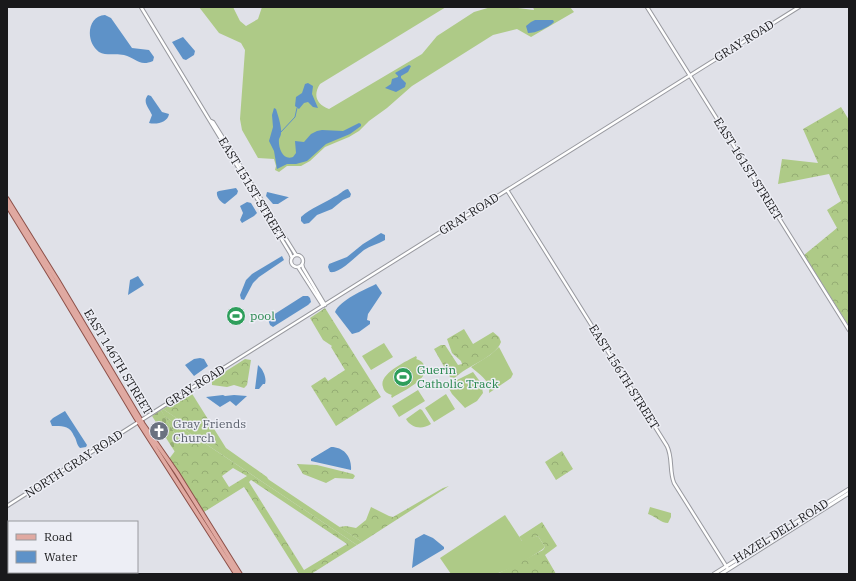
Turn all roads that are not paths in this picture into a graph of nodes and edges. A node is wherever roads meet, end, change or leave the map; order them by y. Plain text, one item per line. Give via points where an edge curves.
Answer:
1 (141, 7) edge
2 (647, 7) edge
3 (799, 7) edge
4 (688, 75) junction
5 (211, 121) junction
6 (507, 190) junction
7 (7, 199) edge
8 (7, 205) edge
9 (296, 255) junction
10 (292, 258) junction
11 (302, 264) junction
12 (298, 267) junction
13 (324, 306) junction
14 (849, 330) edge
15 (140, 421) junction
16 (849, 489) edge
17 (849, 493) edge
18 (7, 506) edge
19 (727, 568) junction
20 (236, 574) edge
21 (240, 574) edge
22 (714, 574) edge
23 (721, 574) edge

1 - 5 street, EAST 151ST STREET
2 - 4 street, EAST 161ST STREET
3 - 4 street, GRAY ROAD
4 - 6 street, GRAY ROAD
4 - 14 street, EAST 161ST STREET
5 - 9 street, EAST 151ST STREET
5 - 10 street, EAST 151ST STREET
6 - 13 street, GRAY ROAD
6 - 19 street, EAST 156TH STREET via 667,446 671,456 674,483
7 - 15 main road, EAST 146TH STREET
8 - 15 main road, EAST 146TH STREET
9 - 10 street
9 - 11 street via 302,258
10 - 12 street via 292,264
11 - 12 street
11 - 13 street
12 - 13 street
13 - 15 street, GRAY ROAD
15 - 18 street, NORTH GRAY ROAD
15 - 20 main road, EAST 146TH STREET
15 - 21 main road, EAST 146TH STREET
16 - 19 main road, HAZEL DELL ROAD
17 - 19 main road, HAZEL DELL ROAD
19 - 22 main road, HAZEL DELL ROAD
19 - 23 main road, HAZEL DELL ROAD

